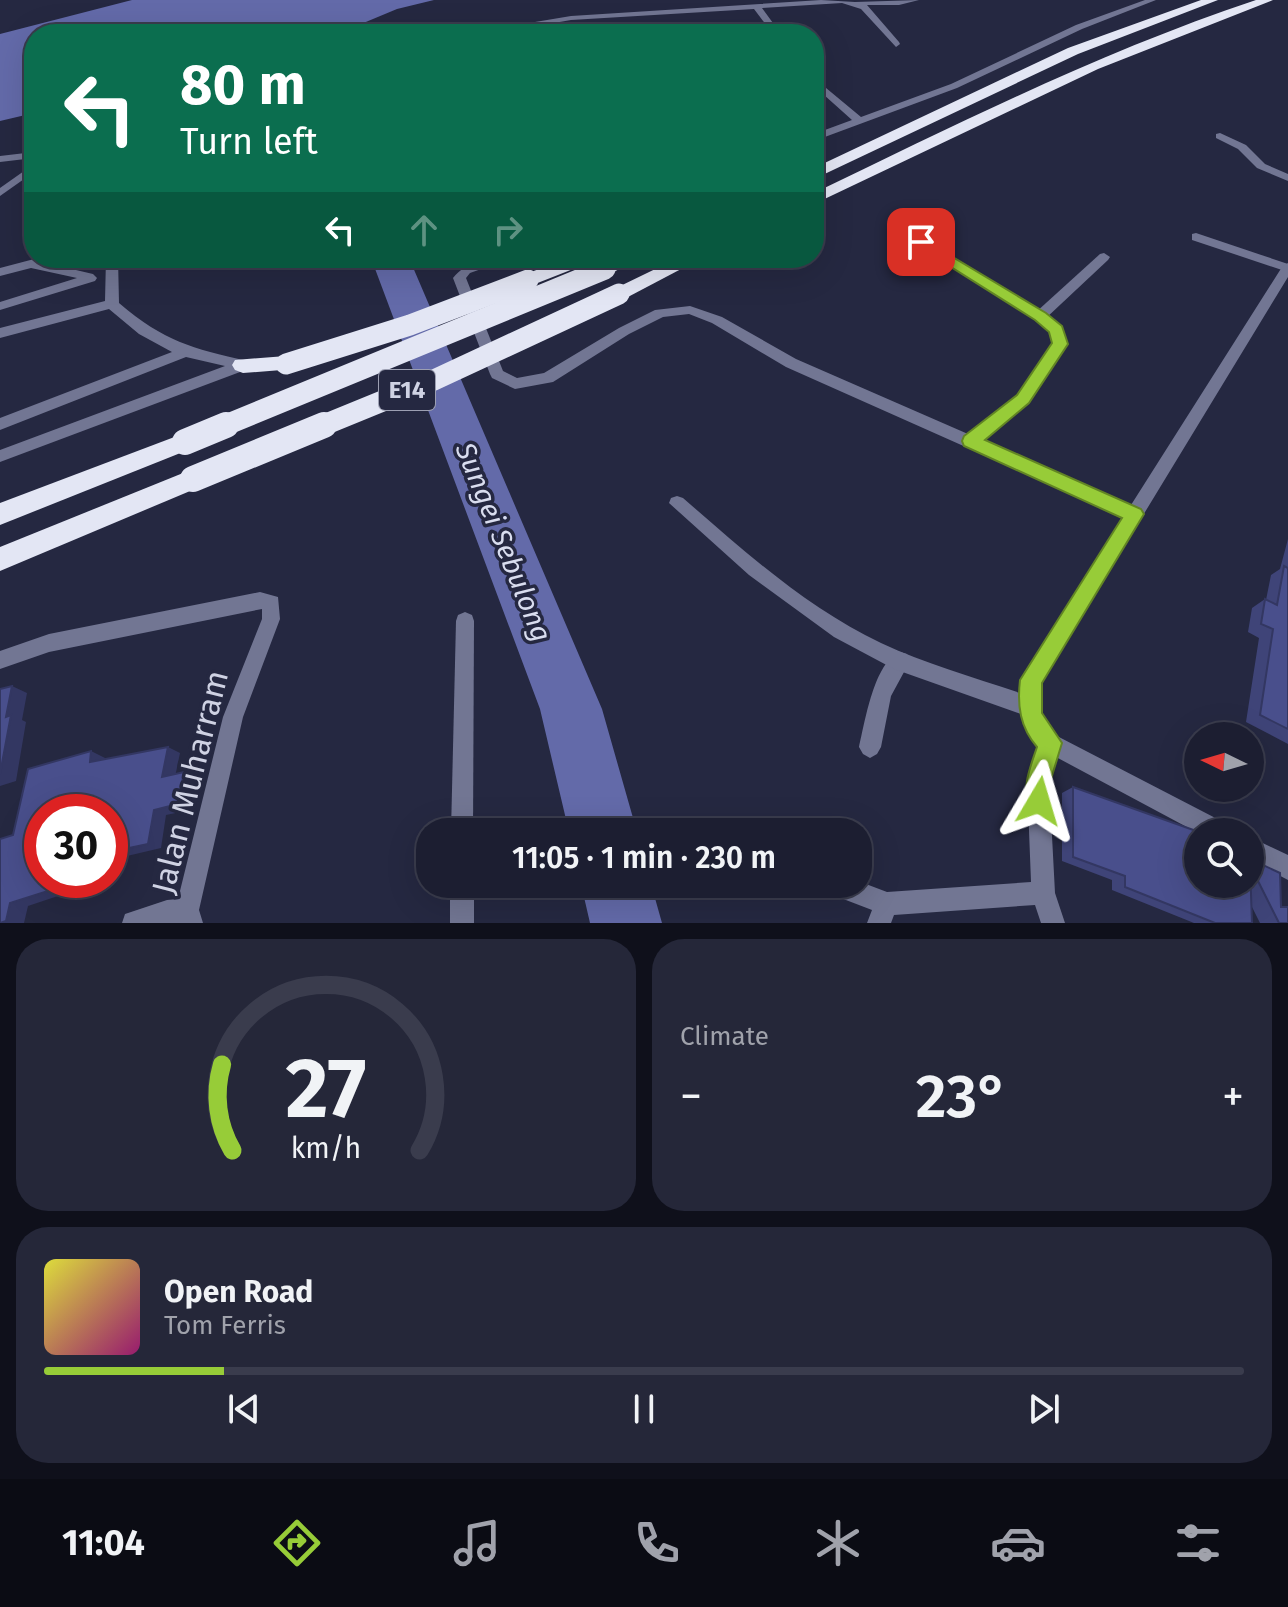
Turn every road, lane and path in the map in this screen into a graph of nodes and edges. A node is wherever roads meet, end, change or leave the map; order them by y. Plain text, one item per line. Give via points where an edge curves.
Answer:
1 (915, 0) edge
2 (1152, 0) edge
3 (1212, 0) edge
4 (1267, 0) edge
5 (858, 3) junction
6 (756, 6) junction
7 (465, 24) edge
8 (487, 24) edge
9 (535, 24) edge
10 (770, 24) edge
11 (896, 44) dead end
12 (824, 90) edge
13 (860, 122) junction
14 (824, 135) edge
15 (1220, 136) dead end
16 (24, 156) edge
17 (0, 159) edge
18 (824, 169) edge
19 (24, 176) edge
20 (1288, 178) edge
21 (0, 193) edge
22 (824, 194) edge
23 (1196, 237) dead end
24 (921, 242) dead end
25 (1104, 257) dead end
26 (24, 266) edge
27 (1288, 267) edge
28 (49, 268) edge
29 (112, 268) edge
30 (473, 268) edge
31 (559, 268) edge
32 (607, 268) edge
33 (672, 268) edge
34 (0, 272) edge
35 (91, 278) junction
36 (111, 281) junction
37 (112, 304) junction
38 (0, 306) edge
39 (1040, 316) junction
40 (0, 333) edge
41 (182, 353) junction
42 (243, 365) junction
43 (0, 424) edge
44 (971, 441) junction
45 (0, 456) edge
46 (677, 503) dead end
47 (0, 514) edge
48 (1134, 514) junction
49 (0, 559) edge
50 (465, 621) dead end
51 (0, 660) edge
52 (900, 661) junction
53 (1029, 706) junction
54 (1050, 743) junction
55 (870, 747) dead end
56 (462, 818) edge
57 (1192, 818) edge
58 (1264, 855) edge
59 (1288, 868) edge
60 (1043, 893) junction
61 (462, 898) edge
62 (857, 898) edge
63 (883, 913) edge
64 (189, 917) edge
65 (134, 923) edge
66 (462, 923) edge
67 (1053, 923) edge

1 - 5 street
2 - 13 street
3 - 18 highway via 1073,51
4 - 22 highway via 1191,24 1068,76
5 - 6 street
5 - 11 street
6 - 9 street
6 - 10 street
7 - 8 street
12 - 13 street
13 - 14 street
15 - 20 street
16 - 17 street
19 - 21 street
23 - 27 street
24 - 39 street
25 - 39 street
26 - 34 street
27 - 48 street
28 - 35 street
29 - 36 street
30 - 44 street via 459,278 497,374 515,384 548,378 660,313 690,310 791,363
31 - 42 highway, bridge via 410,325 286,364
32 - 47 highway, E14, bridge
33 - 49 highway, E14, bridge via 434,380
35 - 36 street
35 - 38 street
36 - 37 street
37 - 40 street
37 - 41 street via 142,332
39 - 44 street via 1056,330 1060,344 1023,399
41 - 42 street
41 - 43 street
42 - 45 street
44 - 48 street
46 - 52 street via 749,566 843,631
48 - 53 street via 1031,680
50 - 56 street
51 - 64 street, Jalan Muharram via 49,643 260,600 271,603 271,619 233,717
52 - 53 street
52 - 55 street via 882,693
53 - 54 street
54 - 57 street
54 - 60 street via 1038,779
58 - 59 street
60 - 63 street
60 - 67 street
61 - 66 street
62 - 63 street
64 - 65 street via 167,912

